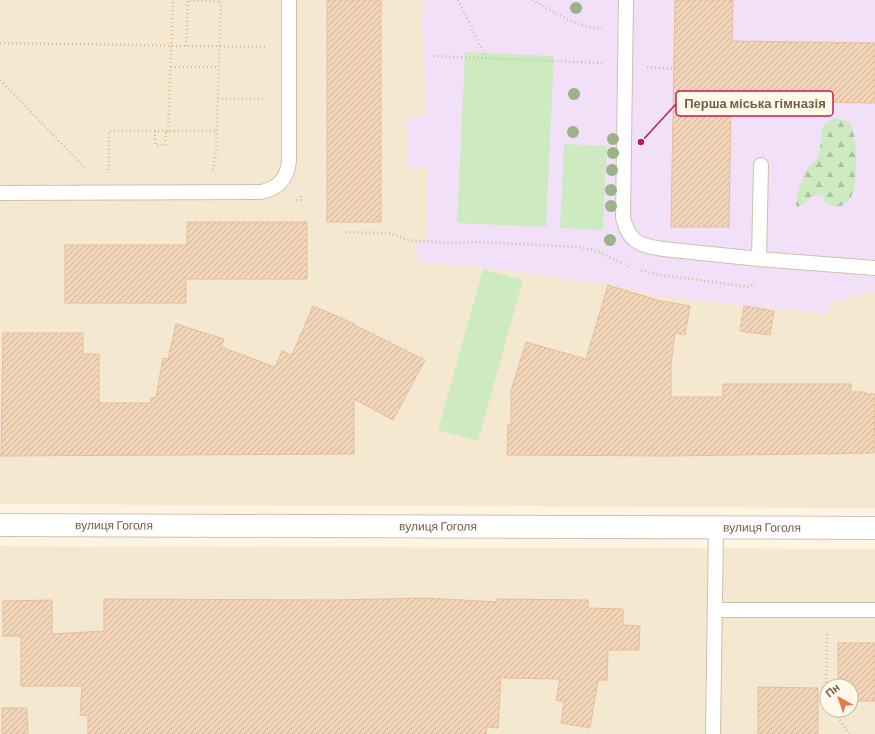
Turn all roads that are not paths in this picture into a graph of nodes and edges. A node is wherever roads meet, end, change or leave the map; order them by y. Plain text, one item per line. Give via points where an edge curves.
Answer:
1 (289, 0) edge
2 (626, 0) edge
3 (761, 164) dead end
4 (0, 193) edge
5 (759, 259) junction
6 (875, 268) edge
7 (0, 525) edge
8 (716, 527) junction
9 (875, 528) edge
10 (715, 610) junction
11 (875, 610) edge
12 (713, 734) edge

1 - 4 lane via 288,172 281,183 271,190
2 - 5 lane via 623,217 625,228 630,236 648,246
3 - 5 lane
5 - 6 lane
7 - 8 street, вулиця Гоголя
8 - 9 street, вулиця Гоголя
8 - 10 lane
10 - 11 lane
10 - 12 lane

